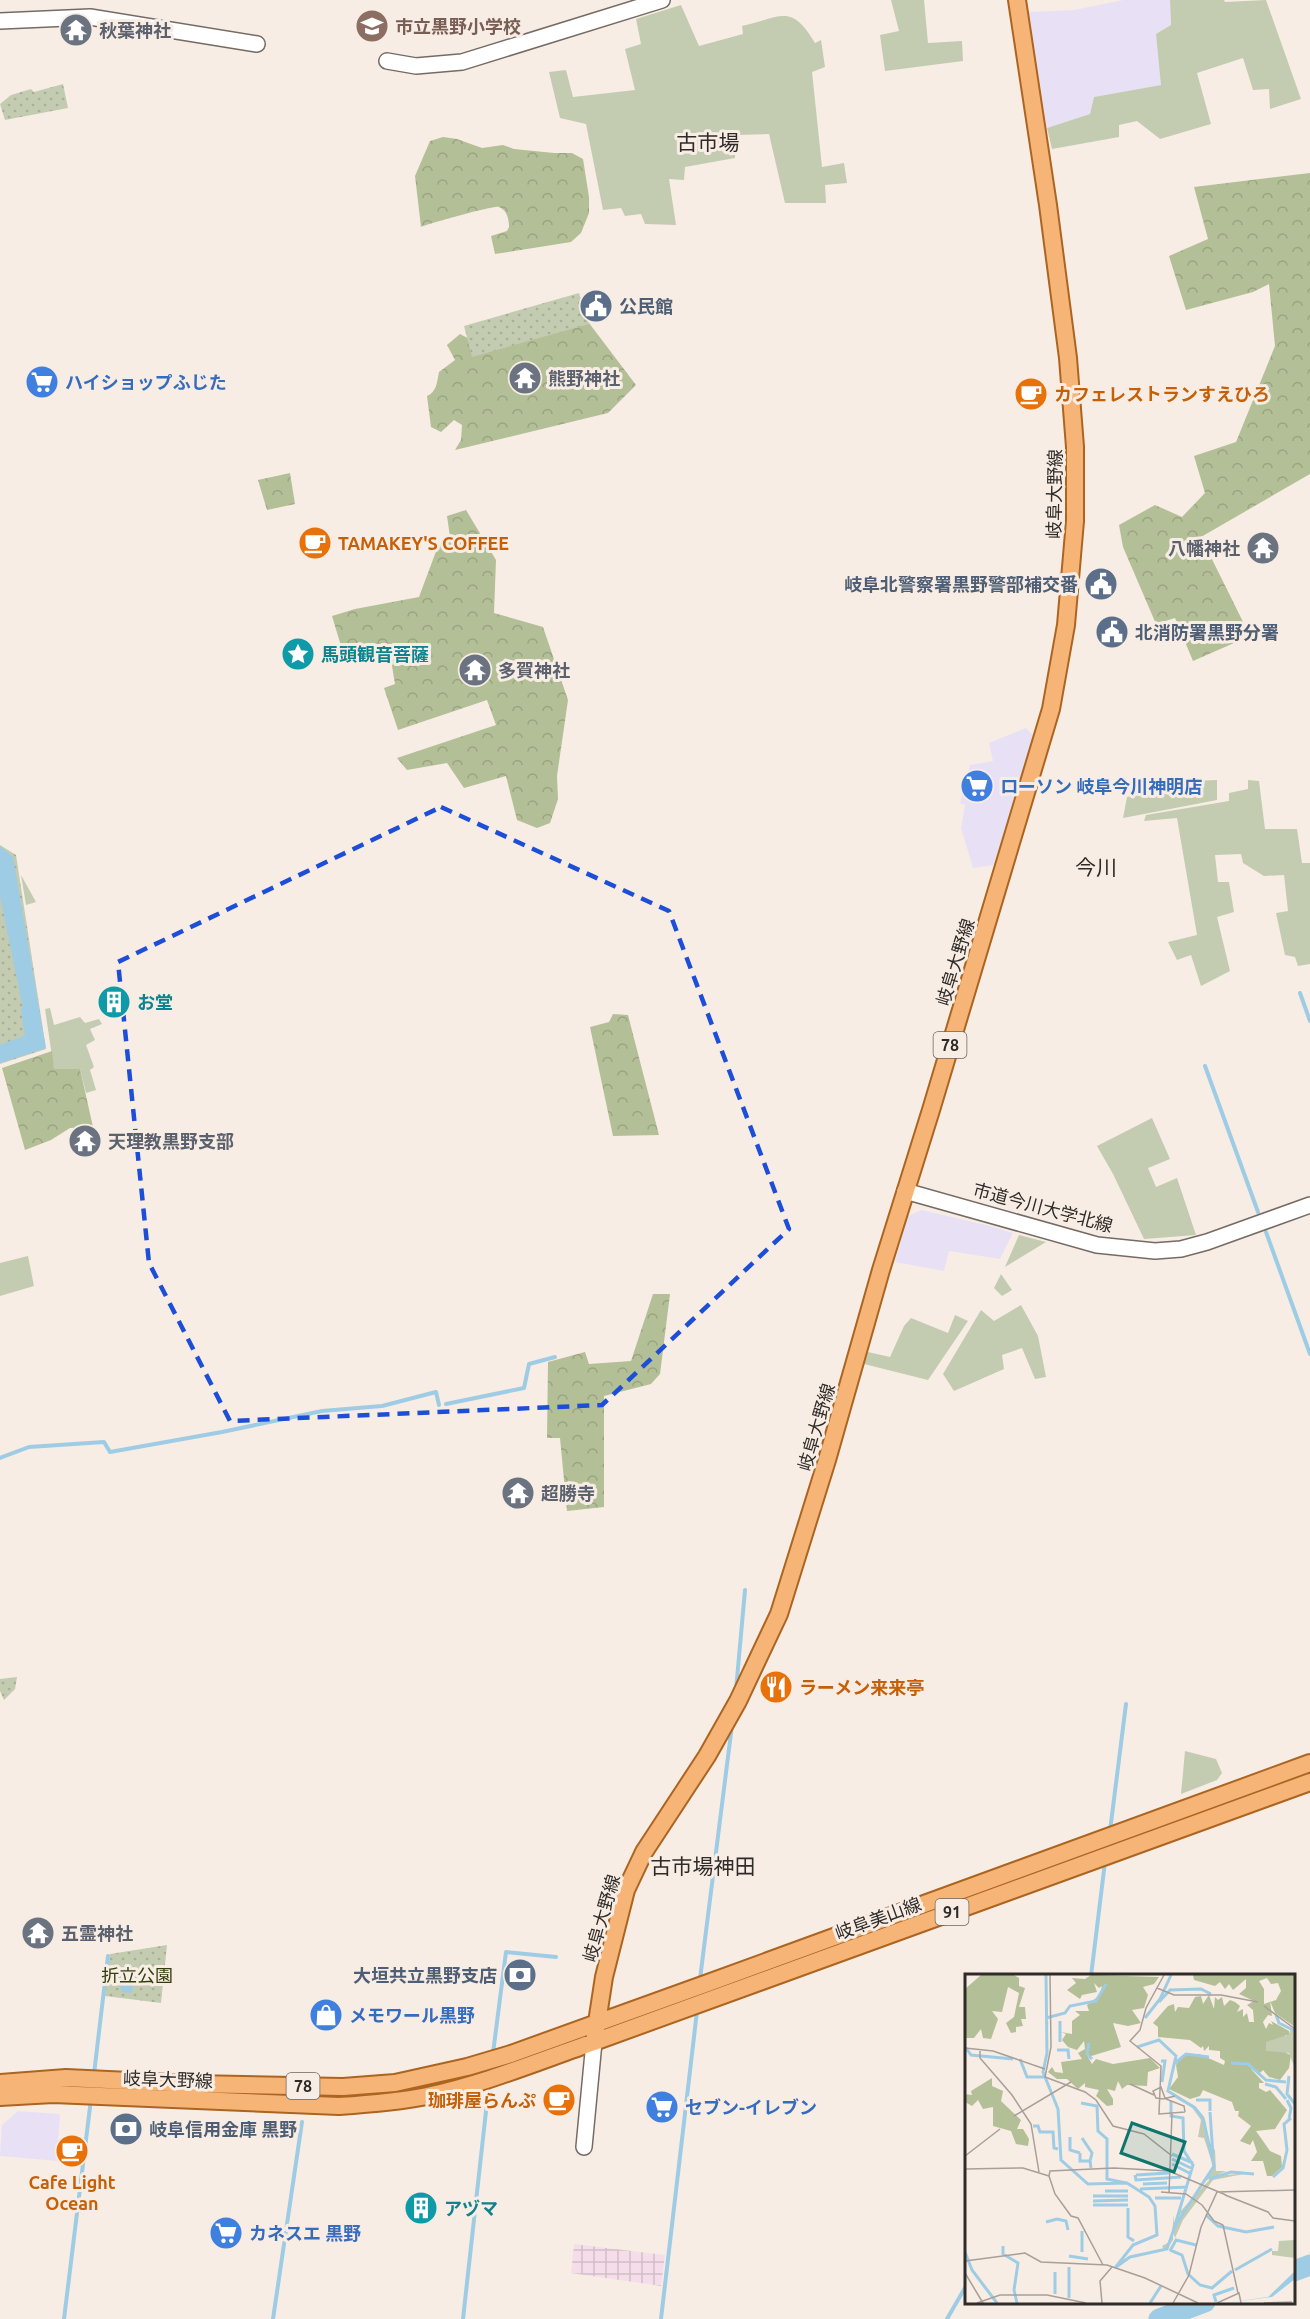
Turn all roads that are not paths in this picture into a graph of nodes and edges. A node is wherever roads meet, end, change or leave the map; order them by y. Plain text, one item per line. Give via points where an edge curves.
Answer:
1 (662, 0) edge
2 (1017, 0) edge
3 (0, 21) edge
4 (257, 44) dead end
5 (387, 61) dead end
6 (905, 1191) junction
7 (1310, 1205) edge
8 (1310, 1763) edge
9 (1310, 1782) edge
10 (597, 2023) junction
11 (594, 2042) junction
12 (0, 2083) edge
13 (0, 2097) edge
14 (584, 2147) dead end

1 - 5 street via 462,62 416,66
2 - 6 main road, 岐阜大野線 / 78 via 1068,358 1075,447 1075,521 1066,625 1051,709
3 - 4 street via 90,17
6 - 7 street, 市道今川大学北線 via 1097,1245 1155,1251 1207,1242
6 - 10 main road, 岐阜大野線 / 78 via 779,1614 734,1709 644,1852 626,1890
8 - 10 main road, 岐阜美山線 / 91
9 - 11 main road, 岐阜美山線 / 91
10 - 11 main road, 岐阜大野線 / 78
10 - 12 main road, 岐阜大野線 / 78 via 467,2067 395,2083 343,2087 66,2078
11 - 13 main road, 岐阜大野線 / 78 via 475,2083 383,2104 339,2106 53,2094
11 - 14 street

